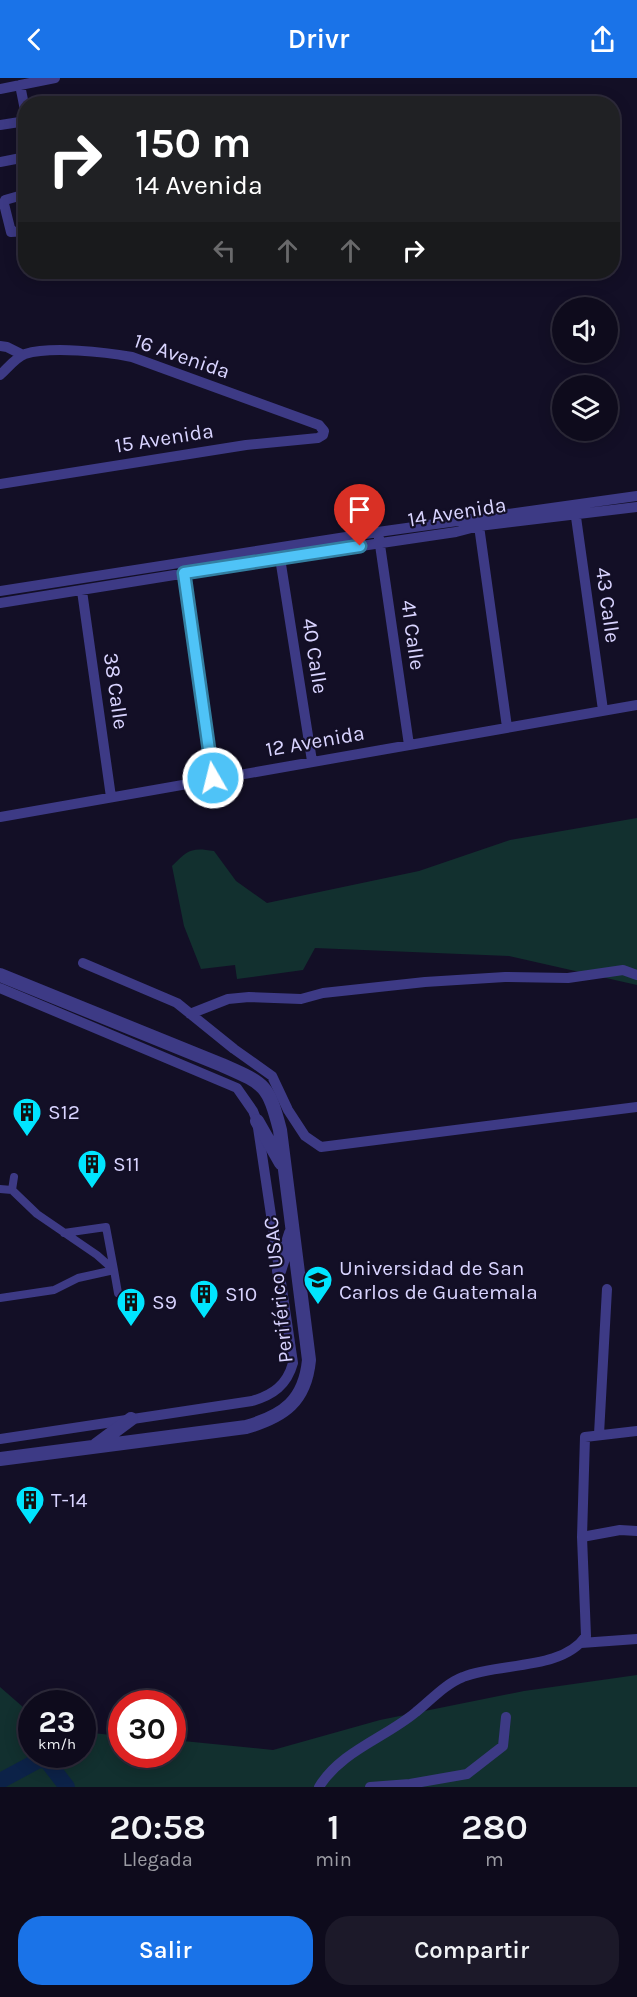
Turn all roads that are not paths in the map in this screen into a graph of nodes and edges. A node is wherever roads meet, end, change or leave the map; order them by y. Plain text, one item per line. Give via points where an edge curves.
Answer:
1 (55, 78) edge
2 (20, 85) junction
3 (0, 89) edge
4 (22, 96) edge
5 (18, 122) edge
6 (0, 125) edge
7 (18, 159) edge
8 (0, 162) edge
9 (18, 196) edge
10 (18, 232) edge
11 (0, 346) edge
12 (23, 355) junction
13 (0, 375) edge
14 (319, 425) joint
15 (0, 484) edge
16 (637, 496) edge
17 (637, 507) edge
18 (575, 510) junction
19 (479, 526) junction
20 (378, 532) junction
21 (380, 544) junction
22 (280, 558) junction
23 (183, 568) junction
24 (0, 591) edge
25 (82, 591) junction
26 (0, 603) edge
27 (637, 705) edge
28 (603, 710) junction
29 (507, 727) junction
30 (409, 745) junction
31 (312, 761) junction
32 (213, 778) junction
33 (111, 797) junction
34 (0, 817) edge
35 (83, 963) dead end
36 (0, 975) edge
37 (637, 975) edge
38 (0, 988) edge
39 (190, 1014) junction
40 (637, 1107) edge
41 (257, 1121) junction
42 (285, 1170) junction
43 (14, 1177) dead end
44 (0, 1189) edge
45 (12, 1190) junction
46 (292, 1227) junction
47 (64, 1233) junction
48 (114, 1270) junction
49 (279, 1271) junction
50 (607, 1289) dead end
51 (118, 1293) dead end
52 (0, 1298) edge
53 (131, 1419) junction
54 (637, 1431) edge
55 (599, 1434) junction
56 (0, 1439) edge
57 (94, 1447) junction
58 (0, 1459) edge
59 (637, 1531) edge
60 (582, 1537) junction
61 (637, 1639) edge
62 (581, 1643) junction
63 (506, 1717) dead end
64 (319, 1787) edge
65 (370, 1787) edge

1 - 2 street
2 - 3 street
2 - 4 street
5 - 6 street
7 - 8 street
9 - 10 street via 4,204 11,232
11 - 12 street
12 - 13 street
12 - 14 street, 16 Avenida via 43,351 132,357
14 - 15 street, 15 Avenida via 324,431 318,438 246,445
16 - 18 street, 14 Avenida
17 - 18 street, 14 Avenida
18 - 19 street, 14 Avenida
18 - 20 street, 14 Avenida
18 - 28 street, 43 Calle
19 - 21 street, 14 Avenida
19 - 29 street
20 - 21 street, 41 Calle
20 - 23 street, 14 Avenida
21 - 22 street, 14 Avenida
21 - 30 street, 41 Calle
22 - 23 street, 14 Avenida
22 - 31 street, 40 Calle
23 - 24 street, 14 Avenida
23 - 25 street, 14 Avenida
23 - 32 street
25 - 26 street, 14 Avenida
25 - 33 street, 38 Calle
27 - 28 street, 12 Avenida
28 - 29 street, 12 Avenida
29 - 30 street, 12 Avenida
30 - 31 street, 12 Avenida
31 - 32 street, 12 Avenida
32 - 33 street, 12 Avenida
33 - 34 street, 12 Avenida
35 - 39 street via 177,1003
36 - 42 street, Periférico USAC via 254,1079 272,1101
37 - 39 street via 623,970 568,978 425,982 301,999 249,997 228,999
38 - 41 street, Periférico USAC via 237,1088
39 - 40 street via 272,1076 305,1136 321,1147
41 - 42 street
41 - 49 street, Periférico USAC
42 - 46 street, Periférico USAC
43 - 45 street
44 - 45 street
45 - 47 street
46 - 49 street
46 - 57 street, Periférico USAC via 309,1360 303,1387 287,1409 246,1427
47 - 48 street
47 - 48 street via 106,1227
48 - 51 street
48 - 52 street via 78,1278 54,1290
49 - 53 street, Periférico USAC via 293,1363 278,1389 252,1401
50 - 55 street
53 - 56 street, Periférico USAC
53 - 57 street
54 - 55 street
55 - 60 street via 585,1437
57 - 58 street, Periférico USAC
59 - 60 street
60 - 62 street via 586,1636
61 - 62 street
62 - 64 street via 562,1656 463,1677 345,1759 326,1775
63 - 65 street via 503,1746 467,1774

